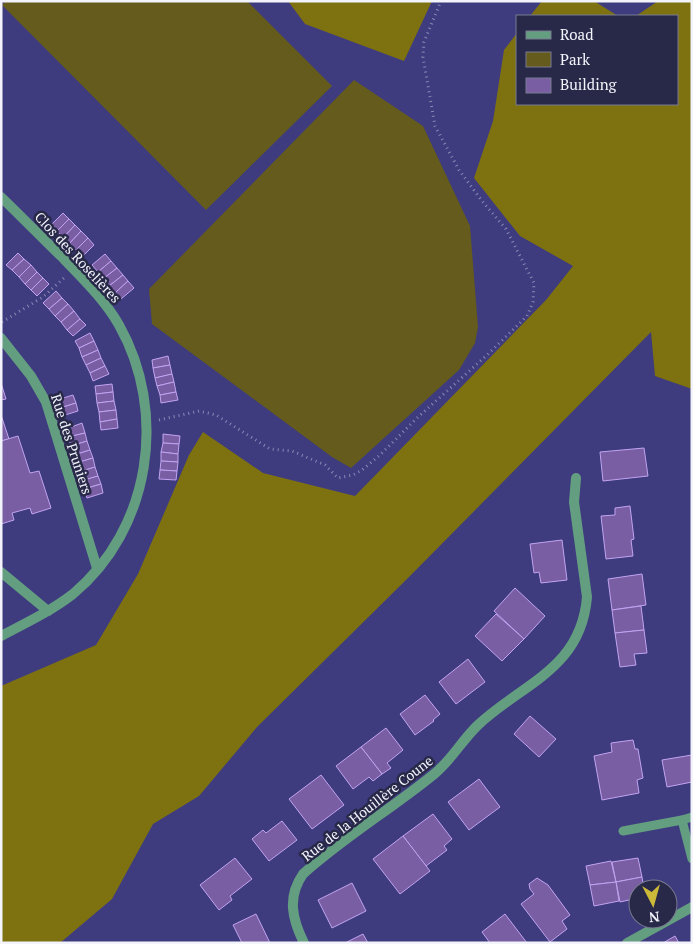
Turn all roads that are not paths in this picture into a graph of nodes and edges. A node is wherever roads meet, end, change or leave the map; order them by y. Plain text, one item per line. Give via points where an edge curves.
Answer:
1 (2, 198) edge
2 (1, 338) edge
3 (576, 478) dead end
4 (97, 568) junction
5 (1, 572) edge
6 (48, 611) junction
7 (1, 636) edge
8 (692, 817) edge
9 (682, 820) junction
10 (622, 830) dead end
11 (692, 859) edge
12 (692, 907) edge
13 (304, 943) edge
14 (627, 943) edge

1 - 4 street, Clos des Roselières via 105,304 122,332 142,384 147,424 146,460 136,499 119,536
2 - 4 street, Rue des Pruniers via 31,376 46,402
3 - 13 street, Rue de la Houillère Coune via 574,502 586,597 585,612 575,639 550,670 478,725 434,775 304,874 298,882 292,911
4 - 6 street, Clos des Roselières via 72,594
5 - 6 street
6 - 7 street, Clos des Roselières
8 - 9 lane
9 - 10 lane
9 - 11 lane
12 - 14 street

